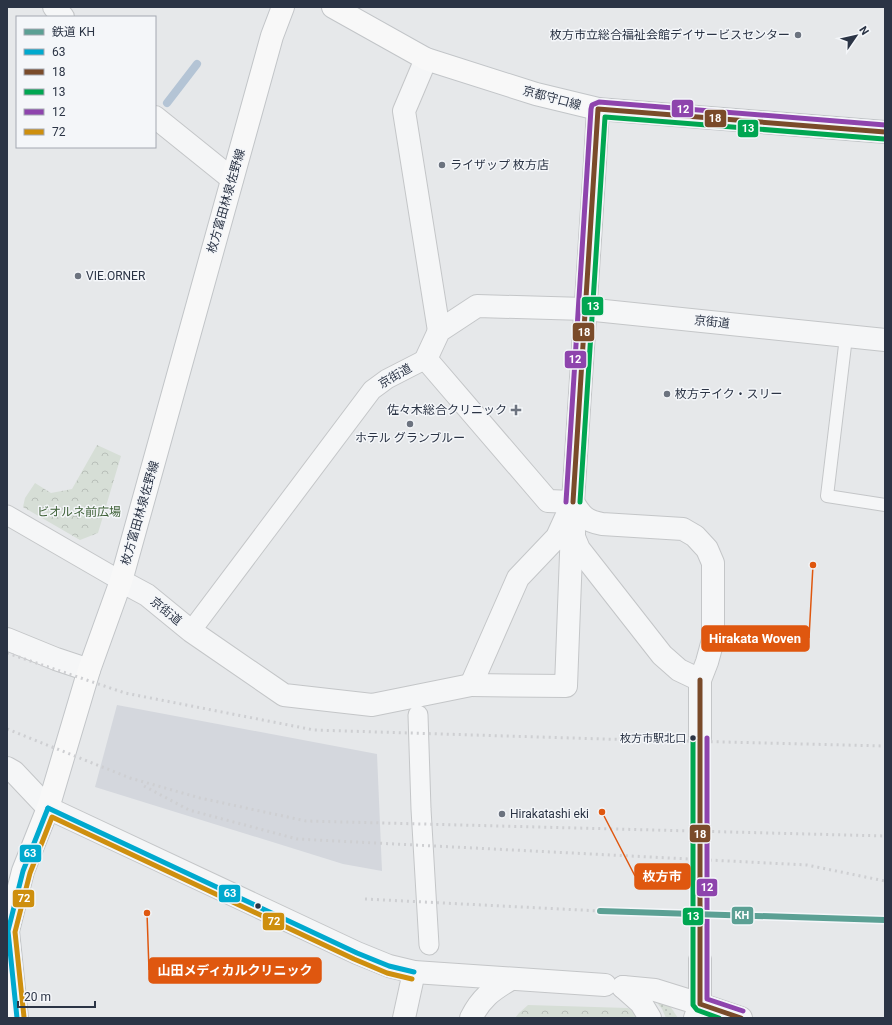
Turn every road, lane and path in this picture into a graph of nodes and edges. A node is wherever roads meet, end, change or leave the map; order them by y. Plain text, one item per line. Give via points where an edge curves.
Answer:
1 (54, 7) edge
2 (283, 7) edge
3 (333, 7) edge
4 (62, 16) edge
5 (426, 59) junction
6 (598, 109) junction
7 (156, 119) edge
8 (885, 132) edge
9 (232, 179) junction
10 (585, 310) junction
11 (439, 331) junction
12 (846, 337) junction
13 (885, 340) edge
14 (426, 359) junction
15 (572, 502) junction
16 (885, 505) edge
17 (7, 515) edge
18 (121, 581) junction
19 (191, 631) junction
20 (7, 639) edge
21 (89, 670) junction
22 (700, 680) junction
23 (471, 685) junction
24 (418, 715) dead end
25 (700, 738) tunnel mouth
26 (7, 768) edge
27 (48, 808) junction
28 (8, 931) edge
29 (429, 945) dead end
30 (700, 960) tunnel mouth
31 (414, 972) junction
32 (511, 979) junction
33 (614, 986) junction
34 (698, 1011) edge
35 (17, 1018) edge
36 (404, 1018) edge
37 (471, 1018) edge
38 (650, 1018) edge
39 (741, 1018) edge

1 - 4 street
2 - 9 main road, 枚方富田林泉佐野線 via 272,36
3 - 5 main road, 京都守口線
5 - 6 main road, 京都守口線 via 536,94
5 - 11 street via 404,111
6 - 8 main road, 京都守口線
6 - 10 street
7 - 9 street
9 - 18 main road, 枚方富田林泉佐野線
10 - 11 street, 京街道 via 477,306
10 - 12 street, 京街道
10 - 15 street
11 - 14 street, 京街道
12 - 13 street, 京街道
12 - 16 lane via 827,496
14 - 15 street via 548,501
14 - 19 street, 京街道 via 387,379 372,390
15 - 22 street via 574,537 579,549 662,655 679,670
15 - 22 street via 579,513 590,522 682,529 695,536 707,549 713,563 713,640
15 - 23 street via 557,537 518,578
15 - 23 street via 566,686
17 - 18 street, 京街道
18 - 19 street, 京街道 via 147,595
18 - 21 main road, 枚方富田林泉佐野線
19 - 23 street via 284,695 372,705
20 - 21 street via 56,660
21 - 27 main road, 枚方富田林泉佐野線
22 - 25 street
24 - 29 street
26 - 27 street via 14,772
27 - 28 main road, 枚方富田林泉佐野線 via 23,871
27 - 31 street via 357,954
28 - 35 main road, 枚方富田林泉佐野線
30 - 34 street
31 - 32 street
31 - 36 street
32 - 33 street
32 - 37 street via 492,990 476,1007
33 - 34 street via 655,990
33 - 38 street via 642,1003
34 - 39 street

